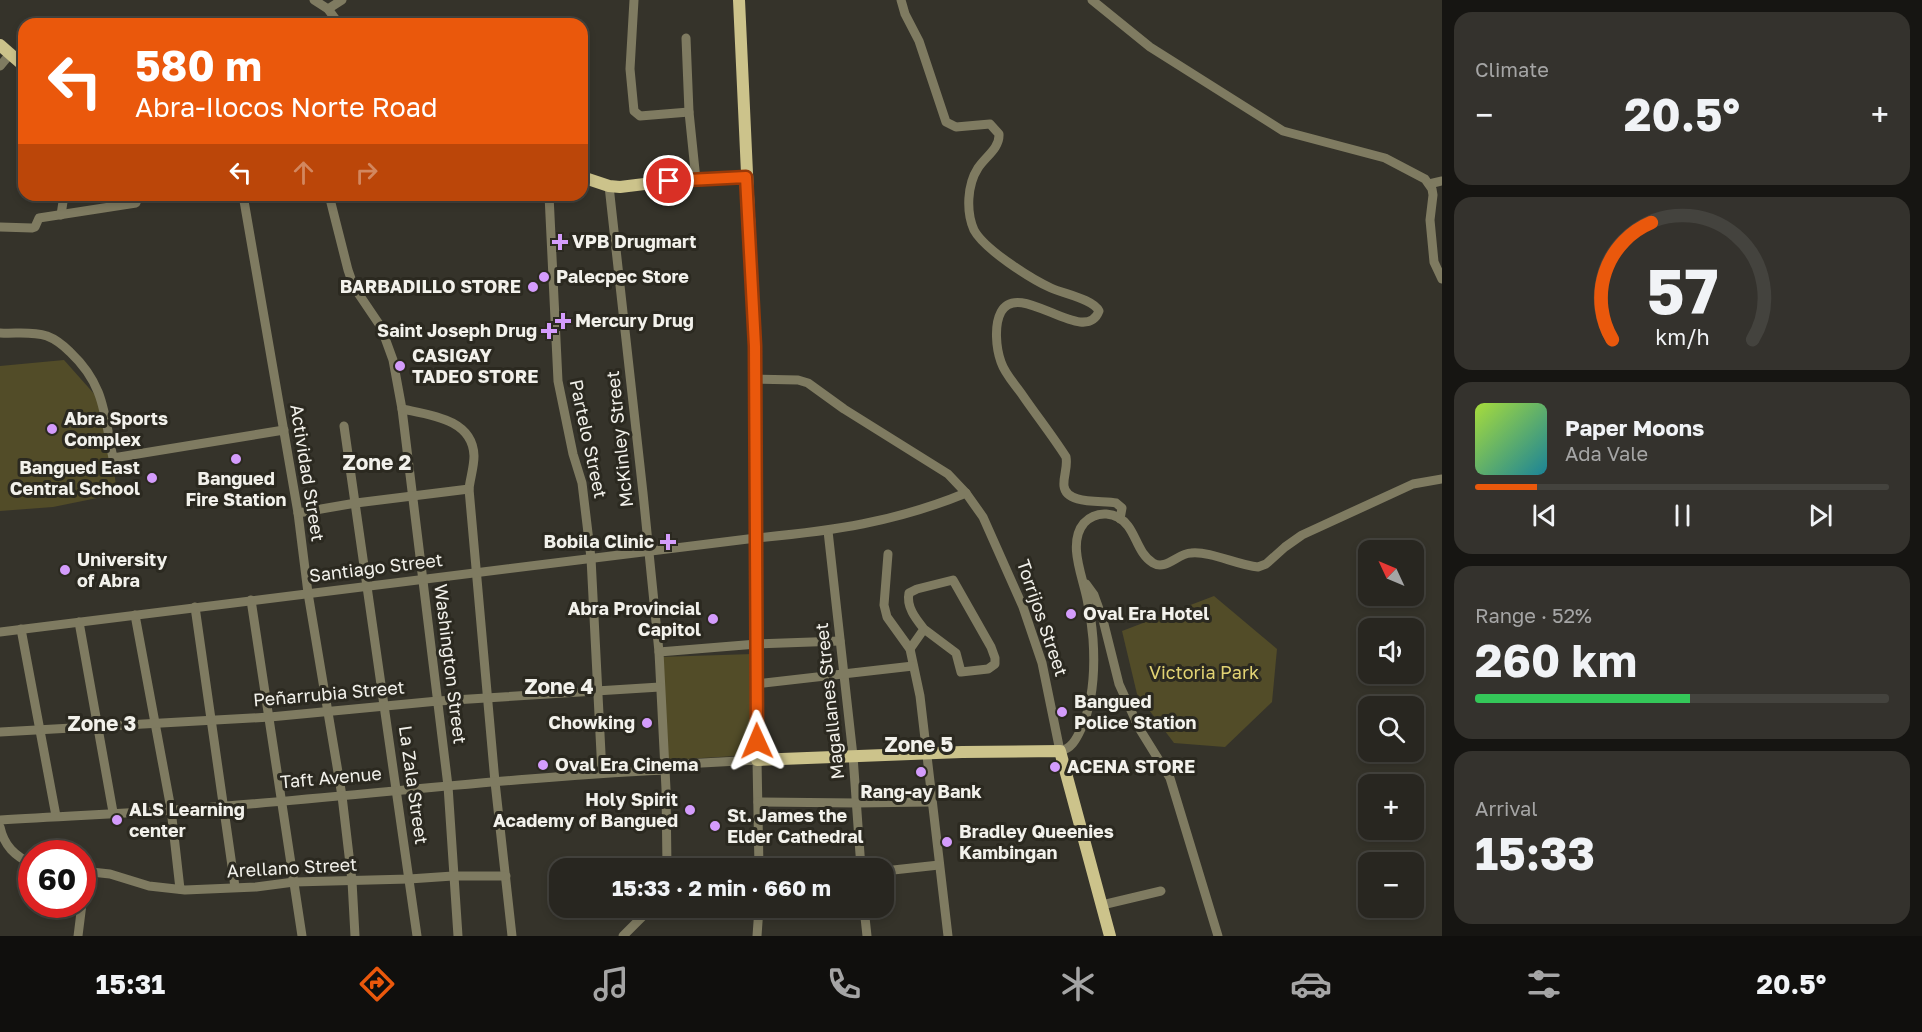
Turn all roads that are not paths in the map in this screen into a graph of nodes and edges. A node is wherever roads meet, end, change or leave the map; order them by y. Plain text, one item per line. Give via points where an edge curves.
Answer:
1 (314, 0) edge
2 (342, 0) edge
3 (634, 0) edge
4 (739, 0) edge
5 (901, 0) edge
6 (1092, 0) edge
7 (328, 9) junction
8 (335, 18) edge
9 (686, 38) dead end
10 (0, 45) edge
11 (10, 54) junction
12 (18, 61) edge
13 (0, 66) edge
14 (689, 112) junction
15 (746, 177) junction
16 (588, 179) edge
17 (696, 180) junction
18 (1442, 181) edge
19 (1429, 184) junction
20 (609, 186) junction
21 (63, 201) edge
22 (136, 201) edge
23 (244, 201) edge
24 (331, 201) edge
25 (549, 201) edge
26 (61, 215) junction
27 (0, 227) edge
28 (1442, 279) edge
29 (0, 333) edge
30 (755, 378) junction
31 (402, 409) junction
32 (344, 426) dead end
33 (284, 430) junction
34 (1442, 479) edge
35 (468, 489) junction
36 (966, 493) junction
37 (413, 496) junction
38 (356, 503) junction
39 (298, 513) junction
40 (1120, 519) junction
41 (828, 531) junction
42 (756, 538) junction
43 (648, 551) junction
44 (888, 554) dead end
45 (591, 558) junction
46 (477, 573) junction
47 (422, 579) junction
48 (1083, 579) junction
49 (368, 586) junction
50 (308, 593) junction
51 (251, 600) junction
52 (195, 608) junction
53 (135, 615) junction
54 (79, 622) junction
55 (21, 629) junction
56 (924, 629) junction
57 (0, 632) edge
58 (840, 641) junction
59 (757, 644) junction
60 (910, 649) junction
61 (658, 652) junction
62 (913, 666) junction
63 (844, 674) junction
64 (756, 684) junction
65 (660, 687) junction
66 (598, 690) junction
67 (488, 698) junction
68 (438, 701) junction
69 (385, 707) junction
70 (327, 712) junction
71 (270, 717) junction
72 (211, 720) junction
73 (155, 724) junction
74 (99, 728) junction
75 (41, 730) junction
76 (0, 732) edge
77 (1060, 752) junction
78 (928, 754) junction
79 (853, 756) junction
80 (757, 760) junction
81 (665, 767) junction
82 (602, 773) junction
83 (495, 782) junction
84 (448, 786) junction
85 (396, 790) junction
86 (342, 796) junction
87 (281, 801) junction
88 (758, 802) junction
89 (931, 802) junction
90 (856, 803) junction
91 (223, 807) junction
92 (171, 809) junction
93 (113, 812) junction
94 (56, 816) junction
95 (0, 820) edge
96 (0, 827) edge
97 (18, 856) edge
98 (667, 858) edge
99 (759, 858) edge
100 (860, 858) edge
101 (939, 865) junction
102 (894, 870) edge
103 (96, 872) edge
104 (453, 876) junction
105 (506, 876) junction
106 (409, 879) junction
107 (352, 881) junction
108 (294, 882) junction
109 (235, 887) junction
110 (180, 889) junction
111 (1161, 891) dead end
112 (1102, 905) junction
113 (80, 918) edge
114 (641, 918) edge
115 (759, 918) edge
116 (865, 918) edge
117 (78, 936) edge
118 (302, 936) edge
119 (355, 936) edge
120 (417, 936) edge
121 (458, 936) edge
122 (512, 936) edge
123 (623, 936) edge
124 (758, 936) edge
125 (867, 936) edge
126 (948, 936) edge
127 (1110, 936) edge
128 (1218, 936) edge

1 - 7 street
2 - 7 street
3 - 14 street via 630,69 634,111 640,116
4 - 15 main road
5 - 40 street via 946,122 956,127 990,124 999,134 997,144 972,182 969,210 975,231 1003,258 1032,278 1089,302 1099,311 1090,321 1078,322 1029,305 1007,304 999,319 998,351 1006,372 1066,457 1064,490 1080,500 1116,503 1122,508
6 - 19 street via 1150,47 1273,125 1385,158
7 - 8 street
9 - 14 street
10 - 11 main road
11 - 12 main road
11 - 13 street
14 - 17 street
15 - 17 main road
15 - 30 main road
16 - 20 main road
17 - 20 main road
18 - 19 street
19 - 28 street via 1433,195 1431,241
20 - 43 street, McKinley Street
21 - 26 street
22 - 26 street
23 - 33 street, Actividad Street
24 - 31 street, Washington Street via 354,287 381,327 393,360
25 - 45 street, Partelo Street via 558,381 582,483
26 - 27 street via 39,218 32,228
29 - 33 street via 28,332 49,337 87,369 101,394 113,458
30 - 36 street, Torrijos Street via 808,382 948,474
30 - 42 main road
31 - 35 street via 437,416 459,425 465,432 474,458
31 - 37 street, Washington Street
32 - 38 street, La Zala Street
33 - 39 street, Actividad Street
34 - 40 street via 1413,484 1302,535 1258,567 1193,552 1158,565 1145,556
35 - 37 street
35 - 46 street
36 - 41 street, Santiago Street via 919,510
36 - 77 street, Torrijos Street via 983,517 1023,607 1042,663
37 - 38 street
37 - 47 street, Washington Street
38 - 39 street
38 - 49 street, La Zala Street
39 - 50 street, Actividad Street
40 - 48 street via 1104,513 1083,524 1077,550
41 - 42 street, Santiago Street
41 - 58 street, Magallanes Street
42 - 43 street, Santiago Street
42 - 59 main road
43 - 45 street, Santiago Street
43 - 61 street, McKinley Street
44 - 60 street via 886,617
45 - 46 street, Santiago Street
45 - 66 street, Partelo Street
46 - 47 street, Santiago Street
46 - 67 street
47 - 49 street, Santiago Street
47 - 68 street, Washington Street
48 - 77 street via 1093,639 1090,693 1086,719 1076,739
48 - 128 street via 1103,620 1119,684 1170,778
49 - 50 street, Santiago Street
49 - 69 street, La Zala Street
50 - 51 street, Santiago Street
50 - 70 street, Actividad Street
51 - 52 street, Santiago Street
51 - 71 street
52 - 53 street, Santiago Street
52 - 72 street
53 - 54 street, Santiago Street
53 - 73 street
54 - 55 street, Santiago Street
54 - 74 street
55 - 57 street, Santiago Street
55 - 75 street
56 - 56 street via 909,604 909,593 953,580 992,647 995,664 988,669 961,672 956,653
56 - 60 street
58 - 59 street
58 - 63 street, Magallanes Street
59 - 61 street
59 - 64 main road
60 - 62 street
61 - 65 street, McKinley Street
62 - 63 street
62 - 78 street
63 - 64 street
63 - 79 street, Magallanes Street
64 - 80 main road
65 - 66 street, Peñarrubia Street
65 - 81 street, McKinley Street
66 - 67 street, Peñarrubia Street
66 - 82 street, Partelo Street
67 - 68 street, Peñarrubia Street
67 - 83 street
68 - 69 street, Peñarrubia Street
68 - 84 street, Washington Street
69 - 70 street, Peñarrubia Street
69 - 85 street, La Zala Street
70 - 71 street, Peñarrubia Street
70 - 86 street, Actividad Street
71 - 72 street, Peñarrubia Street
71 - 87 street
72 - 73 street, Peñarrubia Street
72 - 91 street
73 - 74 street, Peñarrubia Street
73 - 92 street
74 - 75 street, Peñarrubia Street
74 - 93 street
75 - 76 street, Peñarrubia Street
75 - 94 street
77 - 78 main road, Taft Avenue
77 - 112 main road, Torrijos Street
78 - 79 main road, Taft Avenue
78 - 89 street
79 - 80 main road, Taft Avenue
79 - 90 street, Magallanes Street
80 - 81 street, Taft Avenue
80 - 88 street
81 - 82 street, Taft Avenue
81 - 98 street, McKinley Street
82 - 83 street, Taft Avenue
83 - 84 street, Taft Avenue
83 - 105 street
84 - 85 street, Taft Avenue
84 - 104 street, Washington Street
85 - 86 street, Taft Avenue
85 - 106 street, La Zala Street
86 - 87 street, Taft Avenue
86 - 107 street, Actividad Street
87 - 91 street, Taft Avenue
87 - 108 street
88 - 90 street
88 - 99 street
89 - 90 street
89 - 101 street
90 - 100 street, Magallanes Street
91 - 92 street, Taft Avenue
91 - 109 street
92 - 93 street, Taft Avenue
92 - 110 street
93 - 94 street, Taft Avenue
94 - 95 street, Taft Avenue
96 - 97 street via 2,837
101 - 102 street
101 - 126 street
103 - 110 street, Arellano Street via 149,886
104 - 105 street, Arellano Street
104 - 106 street, Arellano Street
104 - 121 street, Washington Street
105 - 122 street
106 - 107 street, Arellano Street
106 - 120 street, La Zala Street
107 - 108 street, Arellano Street
107 - 119 street, Actividad Street
108 - 109 street, Arellano Street
108 - 118 street
109 - 110 street, Arellano Street
111 - 112 street
112 - 127 main road, Torrijos Street
113 - 117 street
114 - 123 street
115 - 124 street
116 - 125 street

